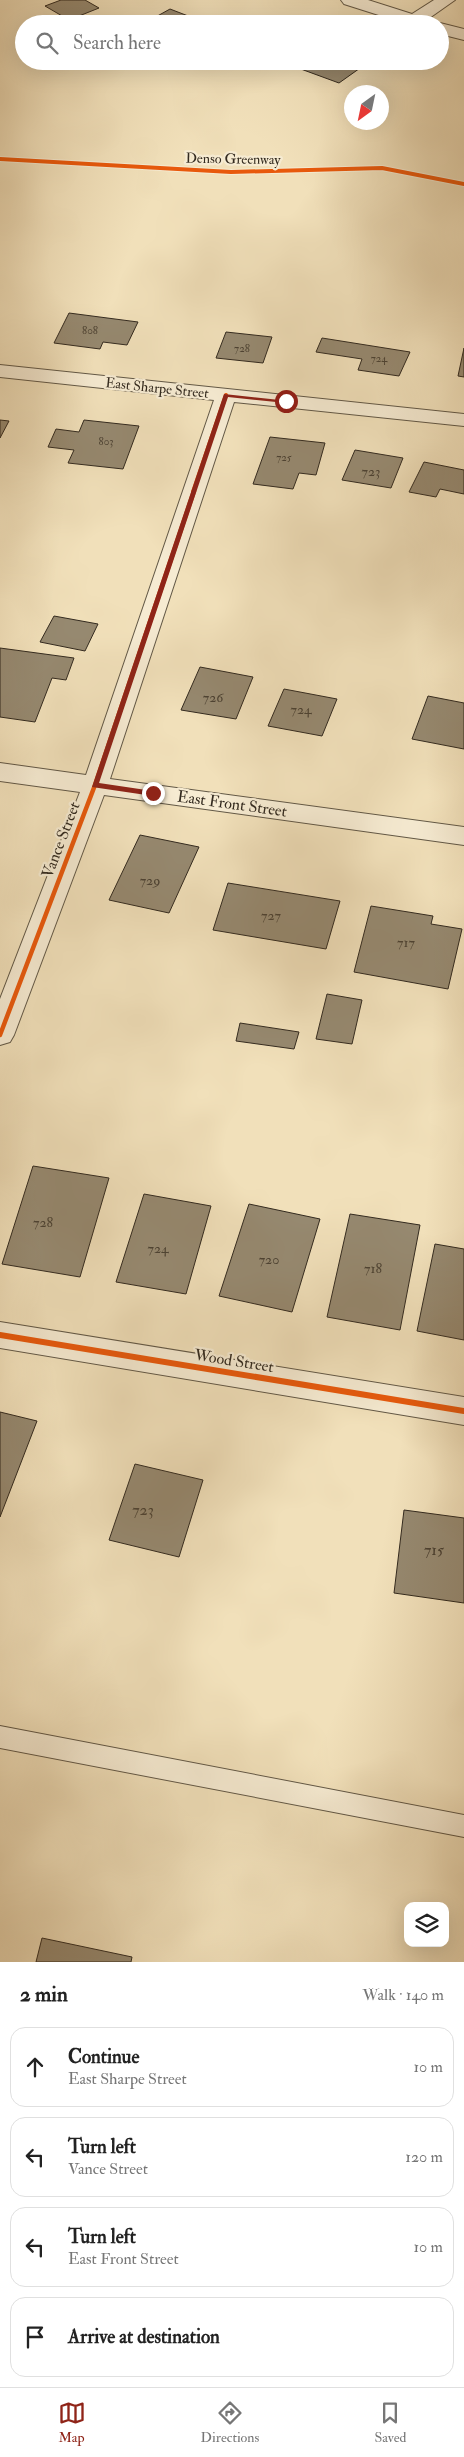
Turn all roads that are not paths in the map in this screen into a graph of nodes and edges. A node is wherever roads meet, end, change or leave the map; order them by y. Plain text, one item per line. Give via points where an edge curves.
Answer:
1 (350, 0) edge
2 (446, 0) edge
3 (398, 15) edge
4 (428, 15) edge
5 (449, 31) edge
6 (464, 35) edge
7 (0, 371) edge
8 (226, 395) junction
9 (464, 420) edge
10 (0, 772) edge
11 (95, 785) junction
12 (464, 836) edge
13 (0, 1035) edge
14 (0, 1335) edge
15 (464, 1411) edge
16 (0, 1737) edge
17 (464, 1826) edge

1 - 3 street
2 - 4 street
5 - 6 street
7 - 8 street, East Sharpe Street
8 - 9 street, East Sharpe Street
8 - 11 street, Vance Street
10 - 11 street, East Front Street
11 - 12 street, East Front Street
11 - 13 street, Vance Street
14 - 15 street, Wood Street
16 - 17 lane

